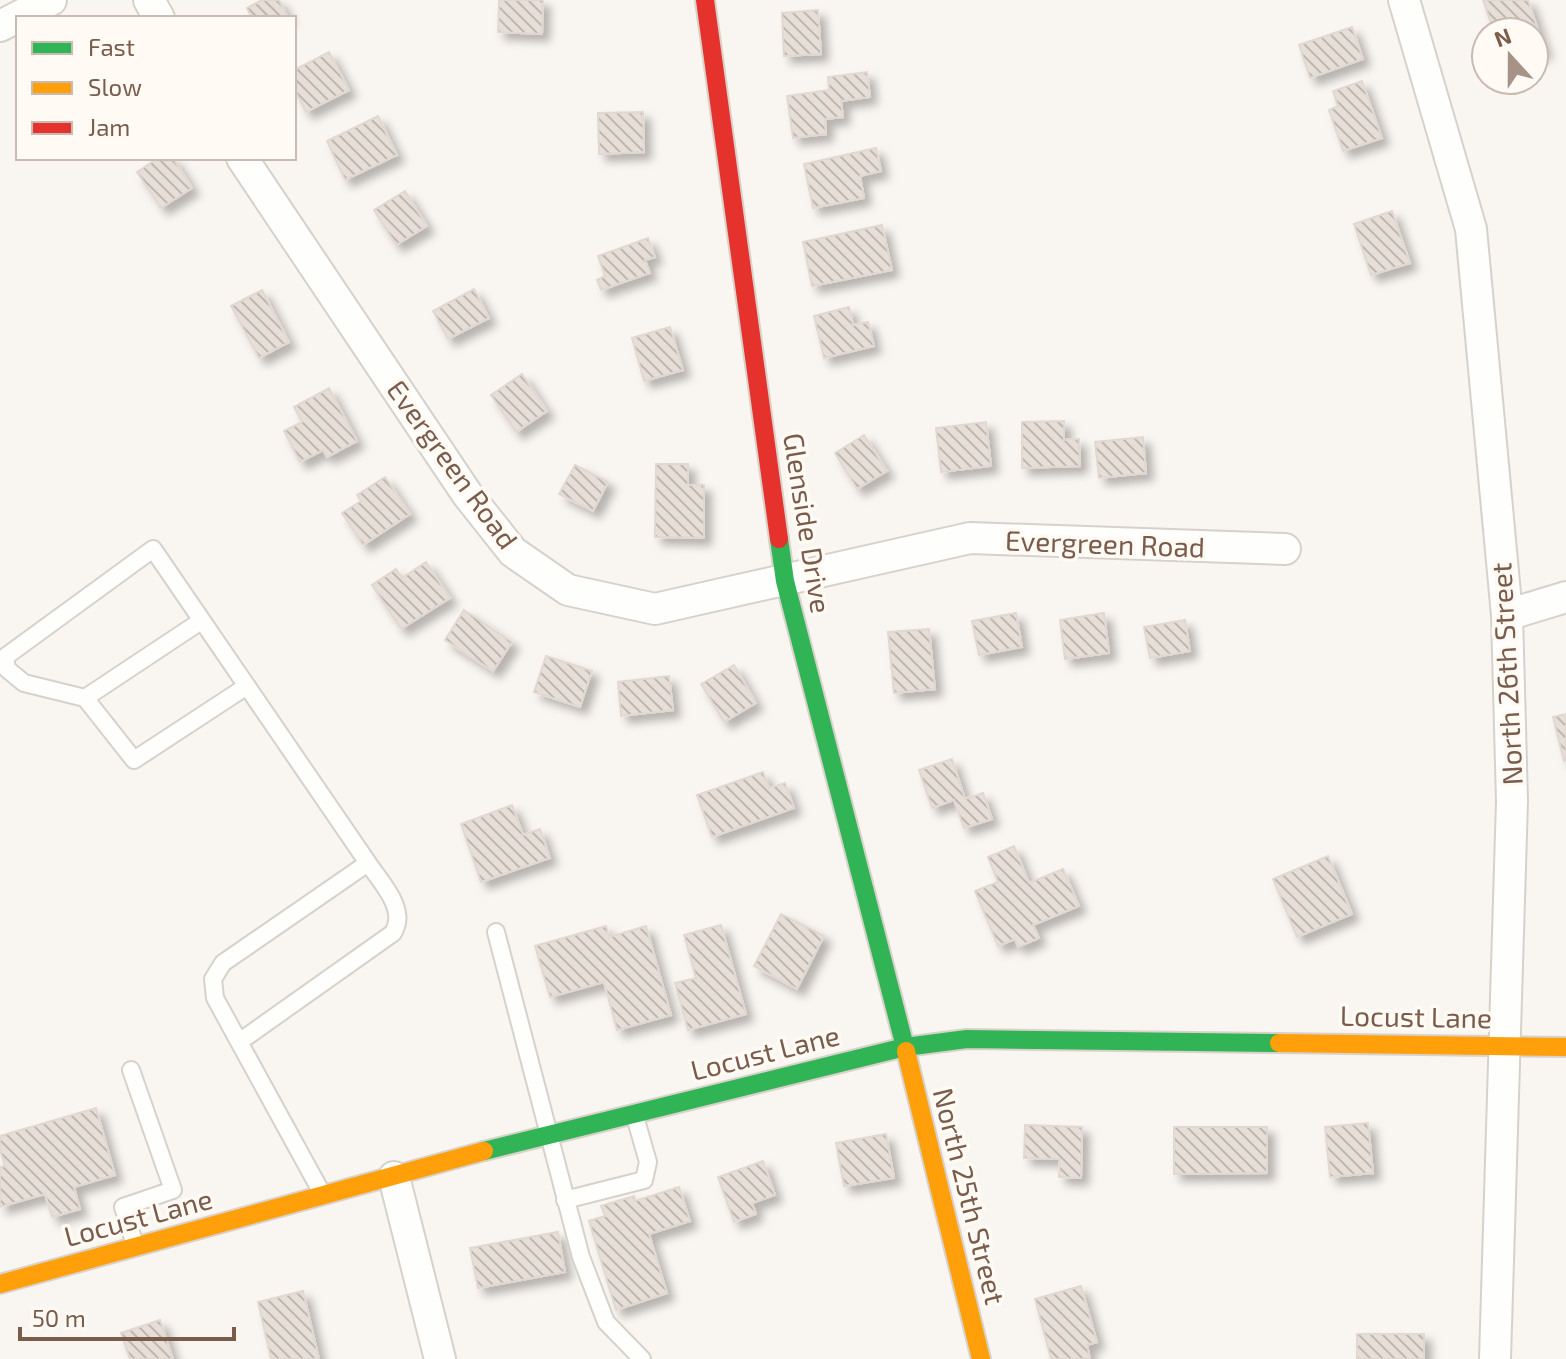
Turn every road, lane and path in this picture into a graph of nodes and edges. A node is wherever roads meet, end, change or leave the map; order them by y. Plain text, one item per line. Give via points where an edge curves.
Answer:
1 (51, 0) edge
2 (705, 0) edge
3 (1404, 0) edge
4 (20, 16) edge
5 (243, 160) edge
6 (1285, 549) dead end
7 (785, 581) junction
8 (1566, 597) edge
9 (1507, 615) junction
10 (201, 621) junction
11 (247, 686) junction
12 (85, 698) junction
13 (368, 863) junction
14 (496, 932) dead end
15 (239, 1042) junction
16 (1503, 1045) junction
17 (905, 1047) junction
18 (1566, 1047) edge
19 (131, 1070) dead end
20 (634, 1113) junction
21 (548, 1134) junction
22 (394, 1177) junction
23 (324, 1197) junction
24 (565, 1200) junction
25 (136, 1246) junction
26 (0, 1284) edge
27 (440, 1359) edge
28 (642, 1359) edge
29 (981, 1359) edge
30 (1495, 1359) edge

1 - 4 street
2 - 7 street, Glenside Drive
3 - 9 street, North 26th Street via 1471,229
5 - 7 street, Evergreen Road via 467,494 513,552 568,590 655,609
6 - 7 street, Evergreen Road via 970,538
7 - 17 street, Glenside Drive
8 - 9 street
9 - 16 street, North 26th Street via 1512,801
10 - 11 lane
10 - 12 lane
10 - 12 lane via 153,549 5,657 7,669 24,683
11 - 12 lane via 134,760
11 - 13 lane
13 - 15 lane via 223,963 213,979 215,998
13 - 15 lane via 399,911 393,933
14 - 21 lane
15 - 23 lane
16 - 17 street, Locust Lane via 967,1039
16 - 18 street, Locust Lane
16 - 30 street, North 26th Street
17 - 20 street, Locust Lane
17 - 29 street, North 25th Street
19 - 25 lane via 173,1190 123,1207
20 - 21 street, Locust Lane
20 - 24 lane via 648,1162 644,1180
21 - 22 street, Locust Lane
21 - 24 lane
22 - 23 street, Locust Lane
22 - 27 street
23 - 25 street, Locust Lane
24 - 28 lane via 606,1322
25 - 26 street, Locust Lane

